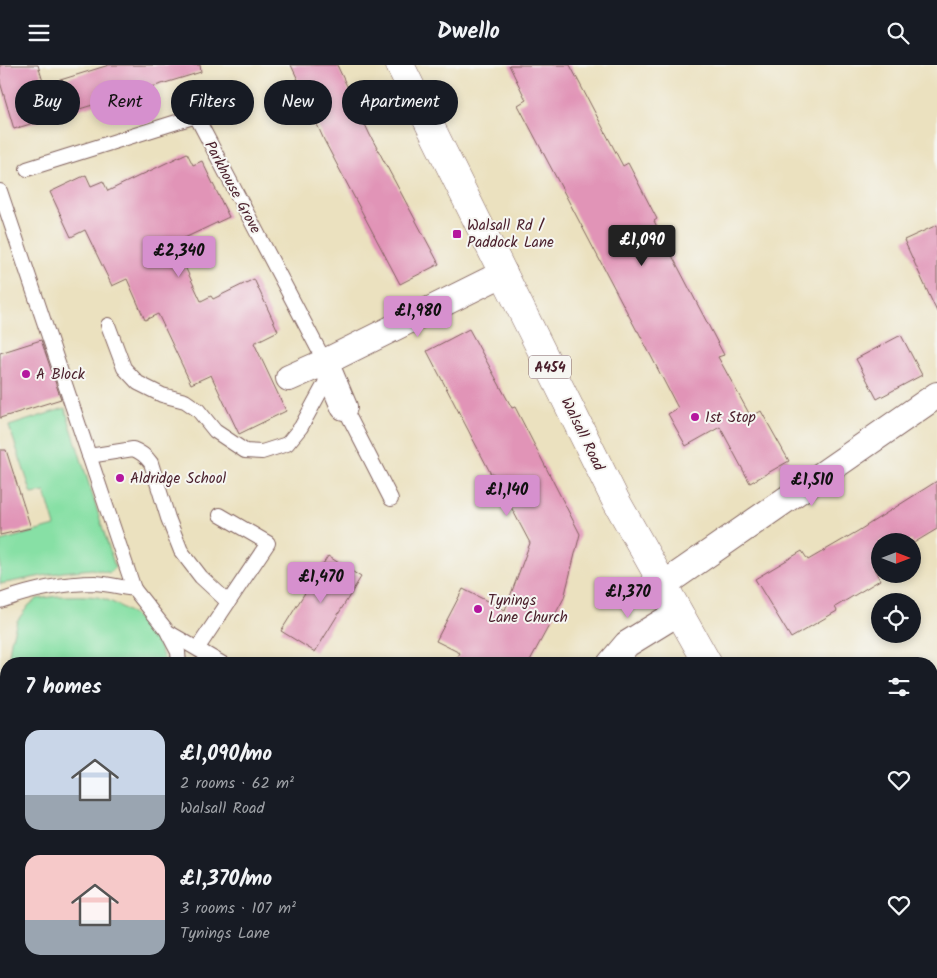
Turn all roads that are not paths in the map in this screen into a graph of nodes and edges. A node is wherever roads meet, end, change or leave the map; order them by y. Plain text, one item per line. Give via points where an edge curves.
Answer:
1 (400, 65) edge
2 (27, 169) dead end
3 (0, 191) edge
4 (504, 273) junction
5 (108, 325) dead end
6 (328, 368) junction
7 (289, 378) dead end
8 (937, 395) edge
9 (344, 407) joint
10 (89, 456) junction
11 (391, 499) dead end
12 (220, 515) dead end
13 (663, 585) junction
14 (134, 589) junction
15 (0, 601) edge
16 (228, 602) junction
17 (678, 611) junction
18 (168, 632) junction
19 (198, 649) junction
20 (178, 657) edge
21 (211, 657) edge
22 (616, 657) edge
23 (704, 657) edge

1 - 4 main road, Walsall Road / A454
2 - 6 lane, Parkhouse Grove via 196,116
3 - 10 lane
4 - 6 street
4 - 13 main road, Walsall Road / A454 via 615,499
5 - 6 lane via 124,368 138,383 162,395 185,401 198,410 215,431 244,451 262,453 287,444 301,427
6 - 7 street
6 - 9 street, Parkhouse Grove
8 - 13 street
9 - 11 lane, Parkhouse Grove
10 - 14 lane
10 - 16 lane via 133,449 146,456 181,551 201,577
12 - 16 lane via 268,543
13 - 17 main road, Walsall Road / A454
14 - 15 lane via 97,583 57,586
14 - 18 lane
16 - 19 lane
17 - 22 street via 627,644
17 - 23 main road, Walsall Road / A454
18 - 19 lane
18 - 20 lane
19 - 21 lane

